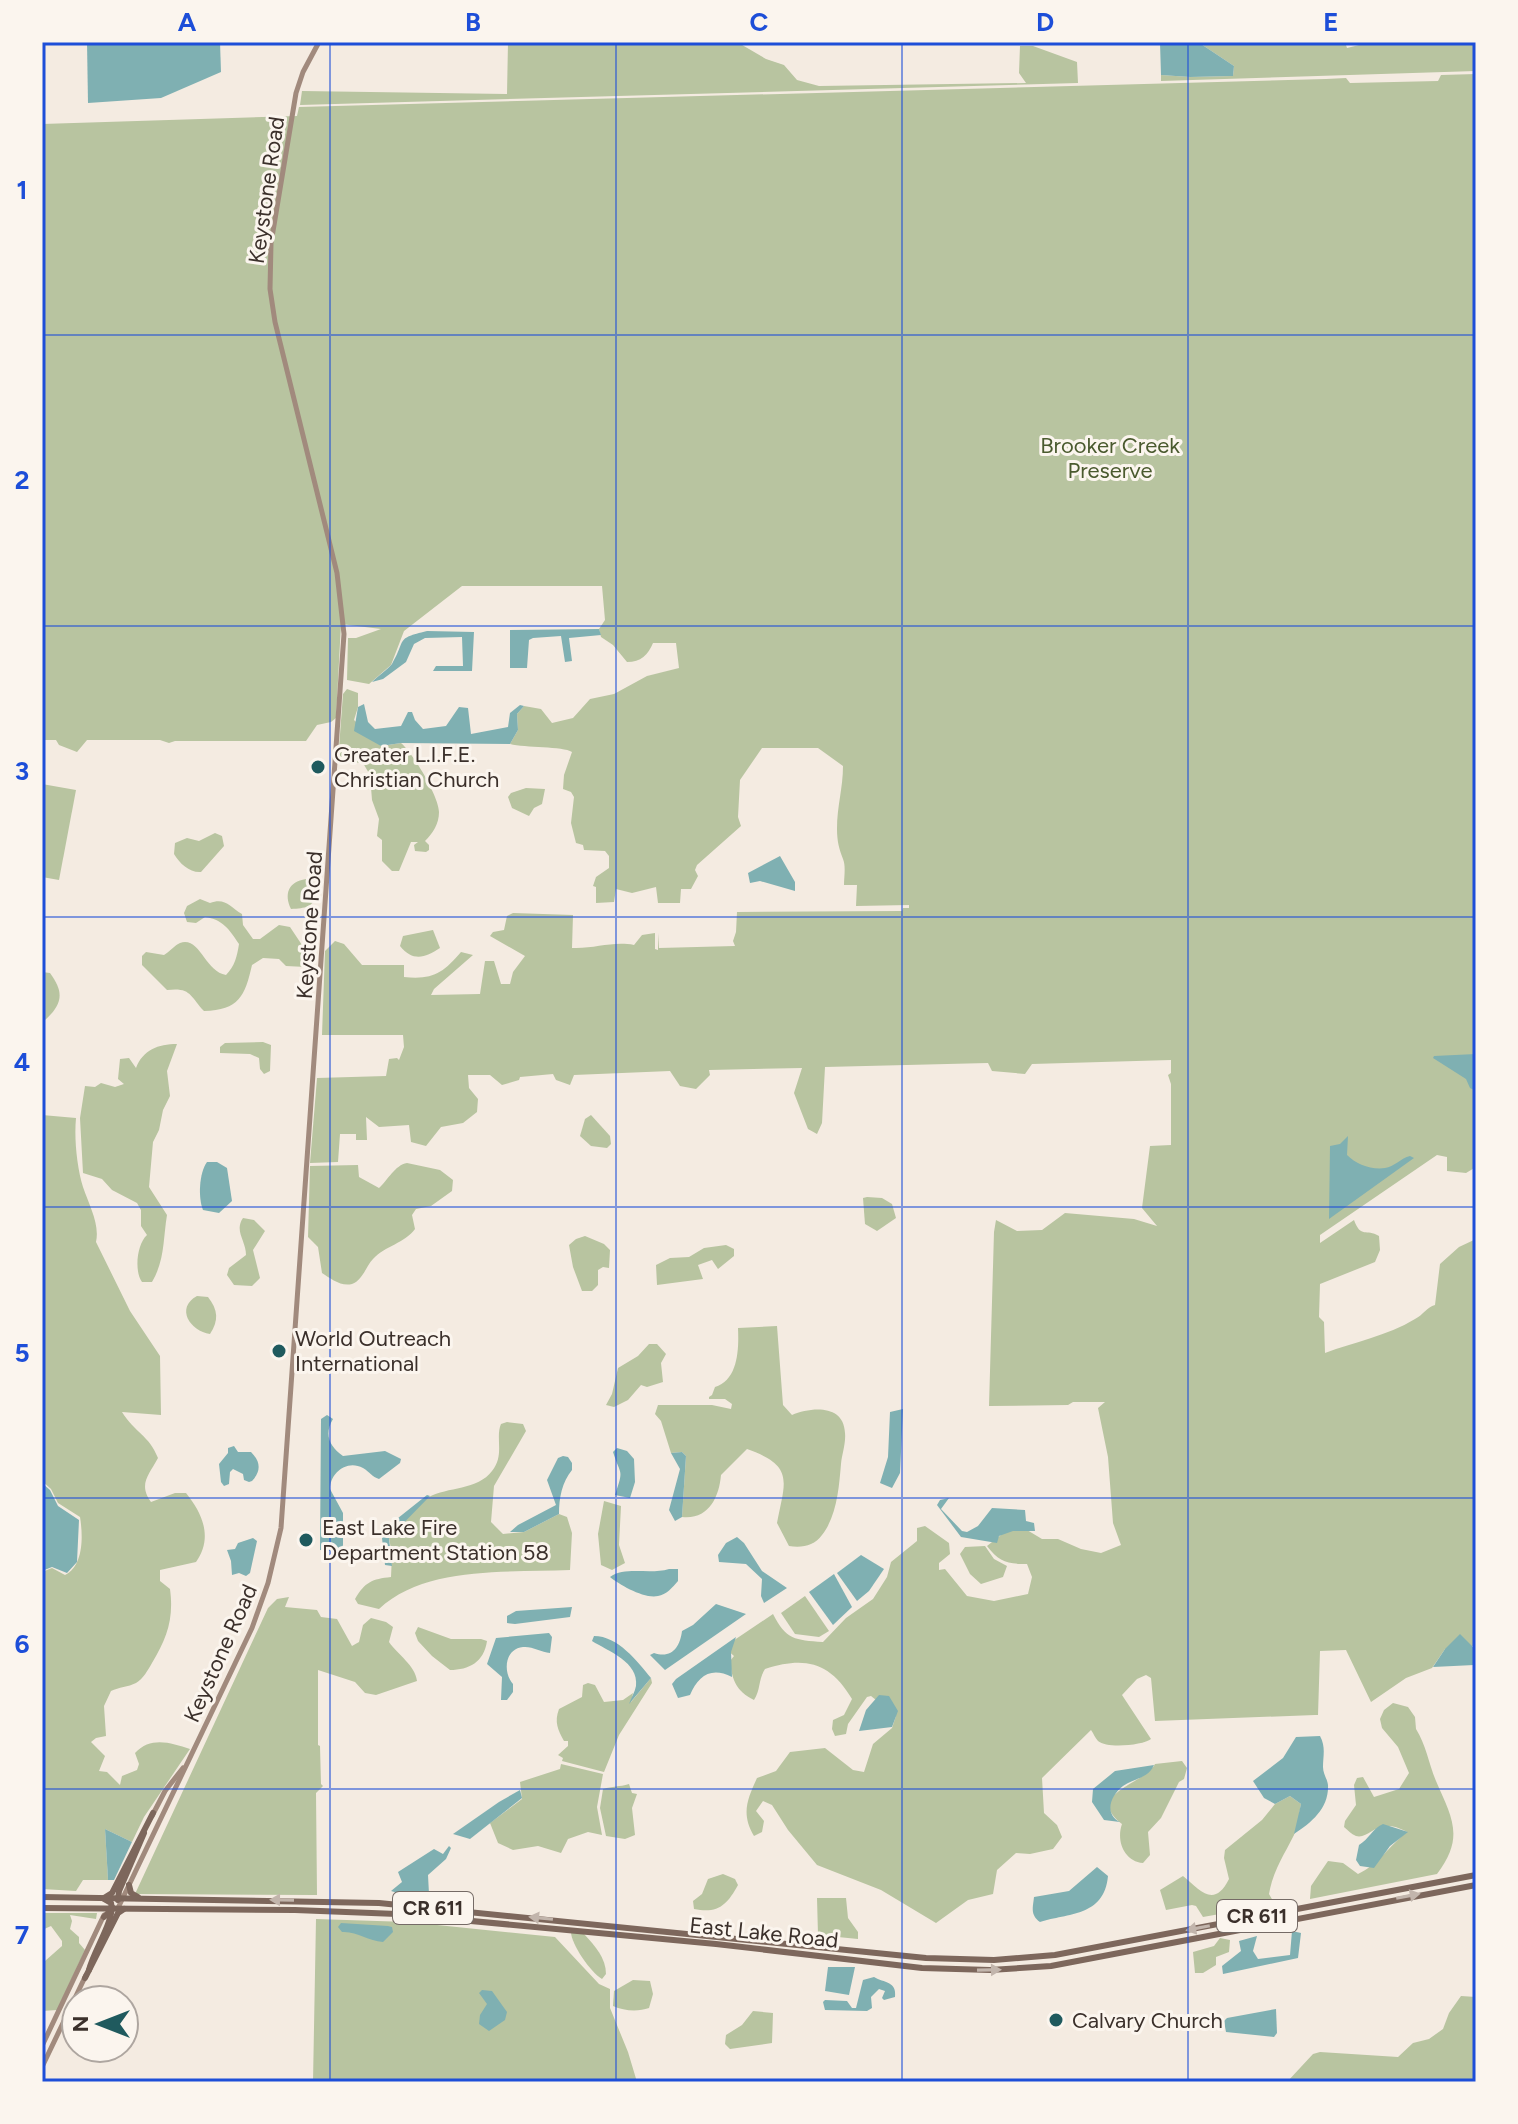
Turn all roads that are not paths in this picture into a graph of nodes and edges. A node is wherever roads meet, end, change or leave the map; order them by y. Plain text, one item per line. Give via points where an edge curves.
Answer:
1 (319, 42) edge
2 (200, 1739) junction
3 (153, 1813) junction
4 (145, 1830) joint
5 (1476, 1875) edge
6 (1476, 1885) edge
7 (42, 1897) edge
8 (213, 1900) junction
9 (227, 1900) junction
10 (117, 1901) junction
11 (42, 1907) edge
12 (102, 1919) junction
13 (89, 1970) joint
14 (85, 1978) junction
15 (42, 2046) edge
16 (42, 2067) edge

1 - 2 main road, Keystone Road via 294,106 271,243 270,289 339,581 342,670 281,1528 262,1604
2 - 3 main road, Keystone Road
2 - 10 main road, Keystone Road
3 - 4 main road, Keystone Road
3 - 10 main road via 112,1893
4 - 10 main road
5 -> 9 main road, East Lake Road / CR 611 via 1093,1948 994,1960 926,1958 379,1903
10 -> 6 main road, East Lake Road / CR 611 via 397,1914 922,1968 990,1970 1051,1966
7 - 10 main road, East Lake Road / CR 611
8 - 9 main road, East Lake Road / CR 611
8 - 10 main road, East Lake Road / CR 611
8 - 10 main road via 131,1893
9 - 10 main road
10 - 11 main road, East Lake Road / CR 611
10 - 12 main road
10 - 13 main road
10 - 14 main road via 118,1913
11 - 12 main road via 94,1910
12 - 15 main road
13 - 14 main road
14 - 16 main road

